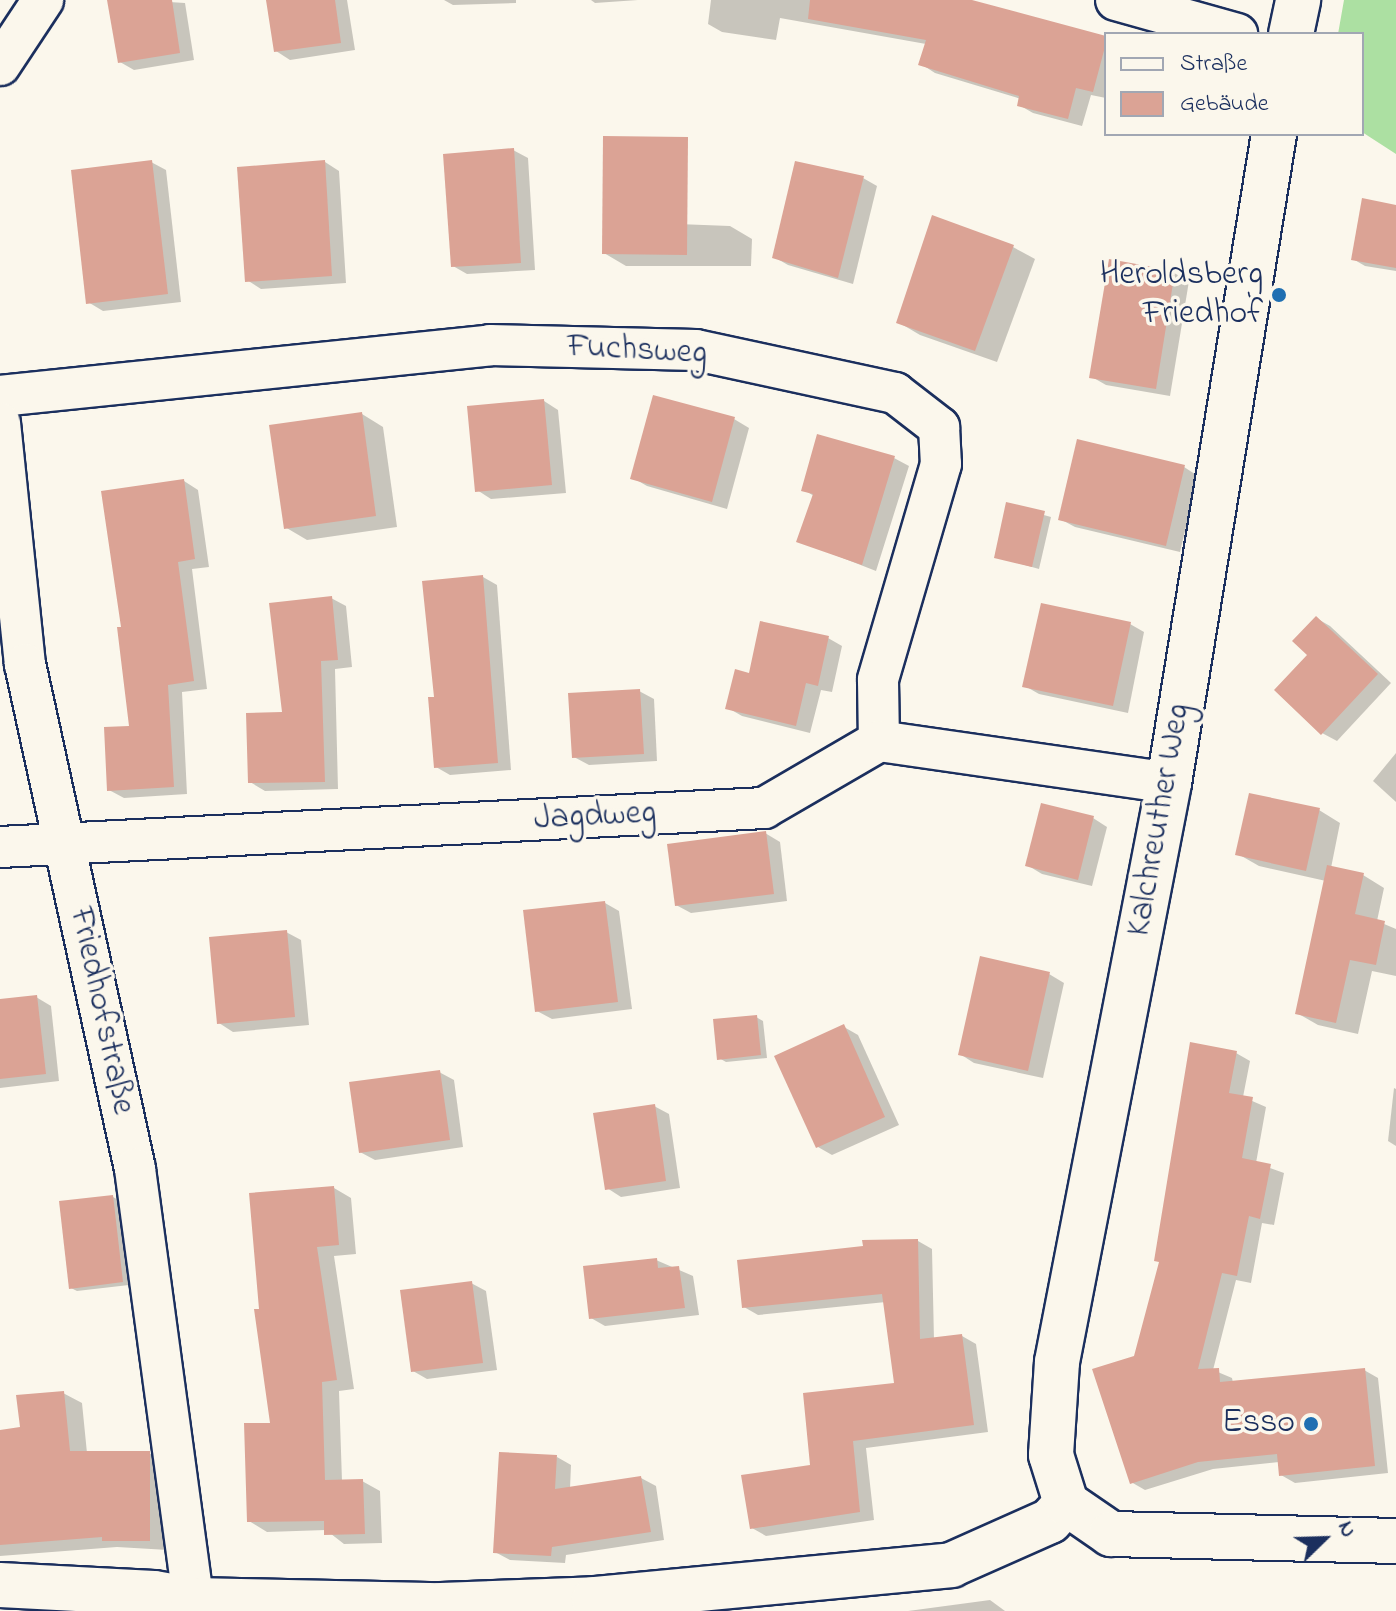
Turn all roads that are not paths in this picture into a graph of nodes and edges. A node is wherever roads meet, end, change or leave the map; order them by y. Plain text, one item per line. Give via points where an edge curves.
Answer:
1 (43, 0) edge
2 (1116, 0) edge
3 (1298, 0) edge
4 (1230, 32) edge
5 (1291, 32) edge
6 (0, 65) edge
7 (1274, 136) edge
8 (0, 396) edge
9 (0, 423) edge
10 (879, 741) junction
11 (1169, 783) junction
12 (66, 843) junction
13 (0, 847) edge
14 (1066, 1503) junction
15 (1396, 1541) edge
16 (0, 1585) edge
17 (166, 1601) edge

1 - 6 street
2 - 4 street
3 - 5 main road
7 - 11 main road, Kalchreuther Weg
8 - 10 street, Fuchsweg via 490,345 696,350 895,393 939,427 941,464 878,680
9 - 12 street, Friedhofstraße via 25,664
10 - 11 street
10 - 12 street, Jagdweg via 764,808
11 - 14 main road, Kalchreuther Weg via 1057,1362 1051,1455
12 - 13 street, Jagdweg
12 - 17 street, Friedhofstraße via 135,1169
14 - 15 main road via 1111,1534
14 - 17 main road via 1050,1521 951,1565 594,1599 441,1605
16 - 17 main road

